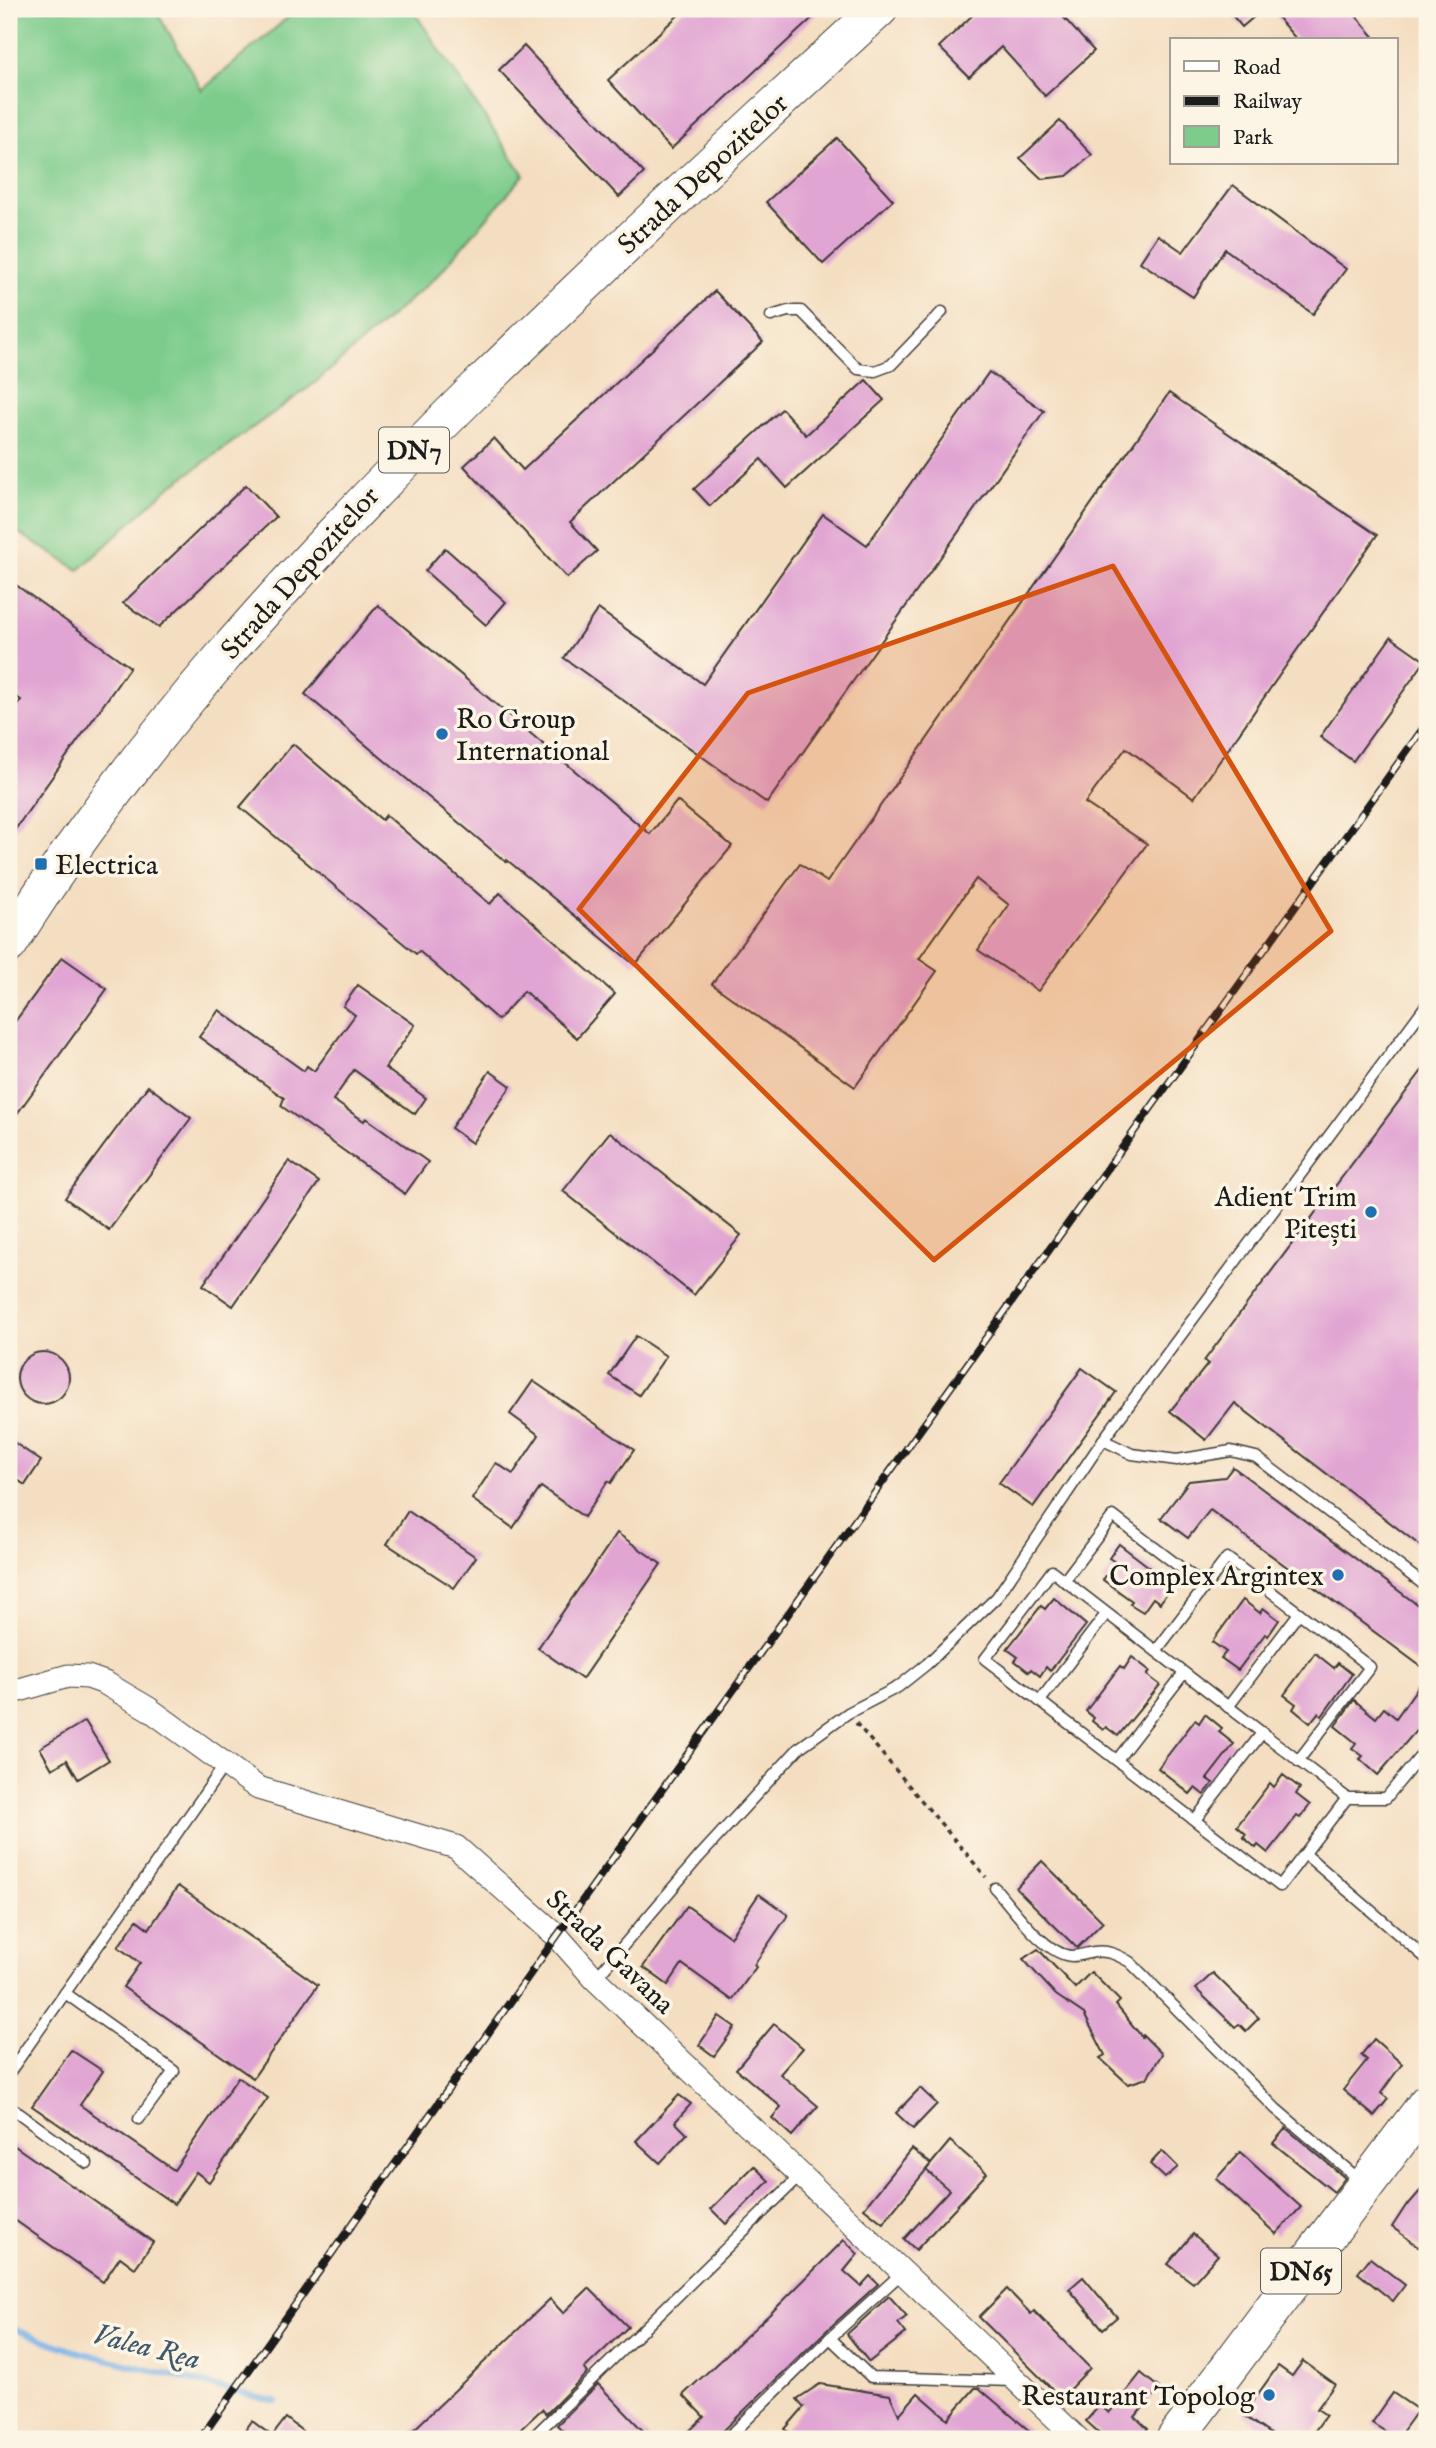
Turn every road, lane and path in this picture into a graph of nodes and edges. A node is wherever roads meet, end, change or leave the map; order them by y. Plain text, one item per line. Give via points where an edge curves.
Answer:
1 (878, 9) edge
2 (942, 312) dead end
3 (771, 316) dead end
4 (9, 944) edge
5 (1427, 1004) edge
6 (1103, 1440) junction
7 (1063, 1581) junction
8 (1205, 1586) junction
9 (1427, 1587) edge
10 (1107, 1614) junction
11 (1299, 1614) junction
12 (1156, 1651) junction
13 (1184, 1673) junction
14 (9, 1693) edge
15 (1040, 1701) junction
16 (1228, 1707) junction
17 (848, 1713) junction
18 (1262, 1733) junction
19 (1427, 1748) edge
20 (1117, 1760) junction
21 (1298, 1761) junction
22 (226, 1763) junction
23 (1347, 1798) junction
24 (1195, 1820) junction
25 (1305, 1854) junction
26 (995, 1888) joint
27 (1427, 1959) edge
28 (595, 1979) junction
29 (65, 1993) junction
30 (9, 2073) edge
31 (1427, 2103) edge
32 (9, 2106) edge
33 (139, 2119) dead end
34 (87, 2163) dead end
35 (801, 2175) junction
36 (1366, 2185) junction
37 (902, 2272) junction
38 (830, 2338) junction
39 (1016, 2381) junction
40 (531, 2439) edge
41 (727, 2439) edge
42 (1078, 2439) edge
43 (1175, 2439) edge

1 - 4 main road, Strada Depozitelor / DN7 via 561,306 286,582 142,755 72,847
2 - 3 lane via 891,365 875,371 858,369 801,311
5 - 6 lane
6 - 9 lane via 1132,1454 1177,1460 1231,1451 1256,1457
6 - 17 lane via 997,1597 898,1687
7 - 8 lane via 1113,1516
7 - 10 lane
7 - 15 lane via 1052,1571 985,1659
8 - 11 lane via 1227,1558
8 - 12 lane
10 - 12 lane
10 - 15 lane
11 - 16 lane
11 - 21 lane via 1370,1667
12 - 13 lane
13 - 16 lane
13 - 20 lane
14 - 22 street, Strada Gavana via 68,1676 88,1677 149,1709
15 - 20 lane
16 - 18 lane
17 - 26 path
17 - 28 lane via 799,1748
18 - 21 lane
18 - 24 lane
19 - 23 lane via 1386,1798
20 - 24 lane
21 - 23 lane
22 - 28 street, Strada Gavana via 258,1788 456,1847 557,1937
22 - 29 lane
23 - 25 lane
24 - 25 lane via 1280,1886
25 - 27 lane
26 - 36 lane via 1044,1943 1063,1955 1111,1952 1130,1962 1276,2109
28 - 35 street, Strada Gavana
29 - 30 lane
29 - 33 lane via 174,2071
31 - 36 main road, DN65
32 - 34 lane
35 - 37 street, Strada Gavana
35 - 40 lane
36 - 43 main road, DN65
37 - 38 lane
37 - 39 street, Strada Gavana
38 - 39 lane via 870,2377
38 - 41 lane
39 - 42 street, Strada Gavana

